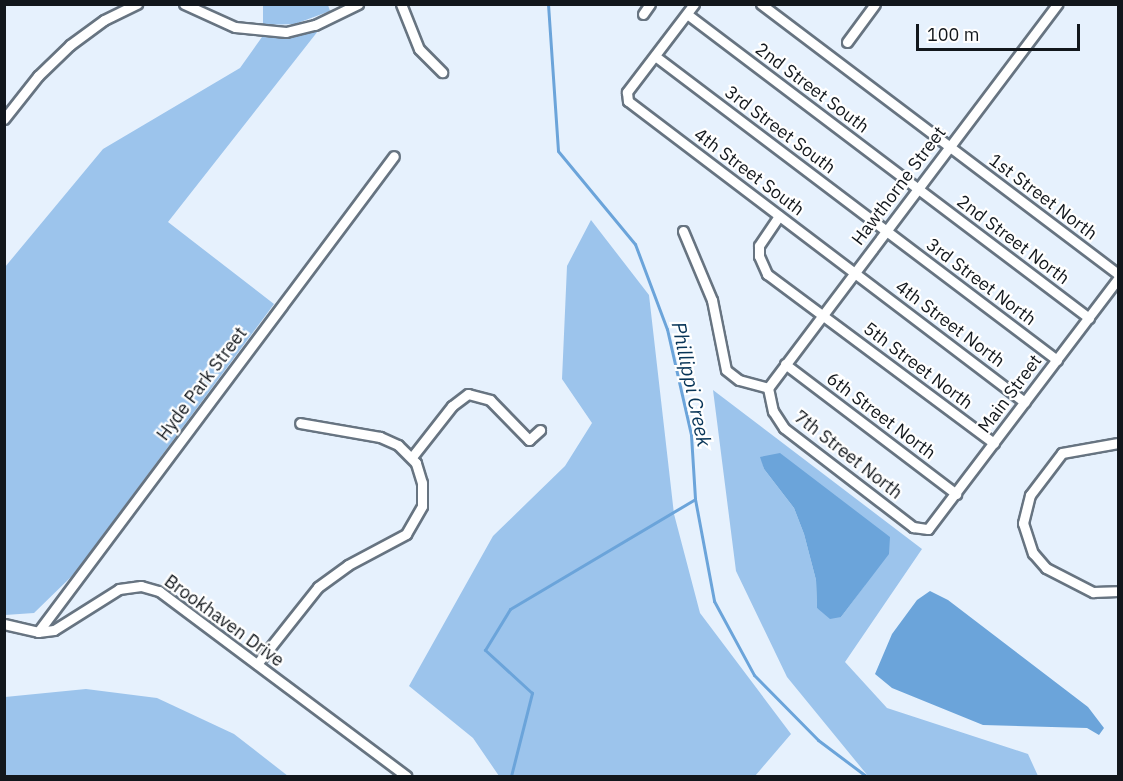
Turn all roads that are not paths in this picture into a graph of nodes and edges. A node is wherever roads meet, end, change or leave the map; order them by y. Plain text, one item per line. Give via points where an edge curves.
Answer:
1 (137, 4) edge
2 (184, 4) edge
3 (358, 4) edge
4 (401, 4) edge
5 (650, 4) edge
6 (694, 4) edge
7 (761, 4) edge
8 (875, 4) edge
9 (1057, 4) edge
10 (643, 14) dead end
11 (687, 14) junction
12 (847, 42) dead end
13 (655, 56) junction
14 (442, 72) dead end
15 (4, 118) edge
16 (949, 147) junction
17 (394, 156) dead end
18 (918, 189) junction
19 (779, 216) junction
20 (683, 231) dead end
21 (886, 231) junction
22 (854, 272) junction
23 (1119, 274) edge
24 (1119, 279) edge
25 (821, 317) junction
26 (1089, 318) junction
27 (1057, 360) junction
28 (785, 364) junction
29 (768, 388) junction
30 (1025, 402) junction
31 (300, 423) dead end
32 (540, 430) dead end
33 (1119, 443) edge
34 (994, 444) junction
35 (412, 457) junction
36 (956, 494) junction
37 (928, 529) joint
38 (1119, 591) edge
39 (4, 624) edge
40 (38, 632) junction
41 (257, 664) junction
42 (406, 777) edge

1 - 15 street via 104,20 70,45
2 - 3 street via 235,27 286,32 315,25
4 - 14 street via 419,49
5 - 10 street
6 - 11 street
7 - 16 street, 1st Street North
8 - 12 street
9 - 16 street, Hawthorne Street
11 - 13 street
11 - 18 street, 2nd Street South
13 - 19 street, 4th Street South via 626,96 628,102
13 - 21 street, 3rd Street South
16 - 18 street, Hawthorne Street
16 - 23 street, 1st Street North
17 - 40 street, Hyde Park Street
18 - 21 street, Hawthorne Street
18 - 26 street, 2nd Street North
19 - 22 street, 4th Street South
19 - 25 street, 5th Street North via 760,241 763,267 774,281
20 - 29 street via 712,300 726,369 739,380
21 - 22 street, Hawthorne Street
21 - 27 street, 3rd Street North
22 - 25 street, Hawthorne Street
22 - 30 street, 4th Street North
24 - 26 street, Main Street
25 - 28 street, Hawthorne Street
25 - 34 street, 5th Street North
26 - 27 street, Main Street
27 - 30 street, Main Street
28 - 29 street, Hawthorne Street
28 - 36 street, 6th Street North
29 - 37 street, 7th Street North via 773,411 784,428 913,527
30 - 34 street, Main Street
31 - 35 street via 380,437
32 - 35 street via 529,440 490,400 468,394 452,406
33 - 38 street via 1062,453 1030,495 1023,523 1033,553 1046,568 1093,592
34 - 36 street, Main Street
35 - 41 street via 423,494 414,525 318,587
36 - 37 street, Main Street
39 - 40 street, Brookhaven Drive
40 - 41 street, Brookhaven Drive via 66,624 119,589 141,586 167,595
41 - 42 street, Brookhaven Drive

